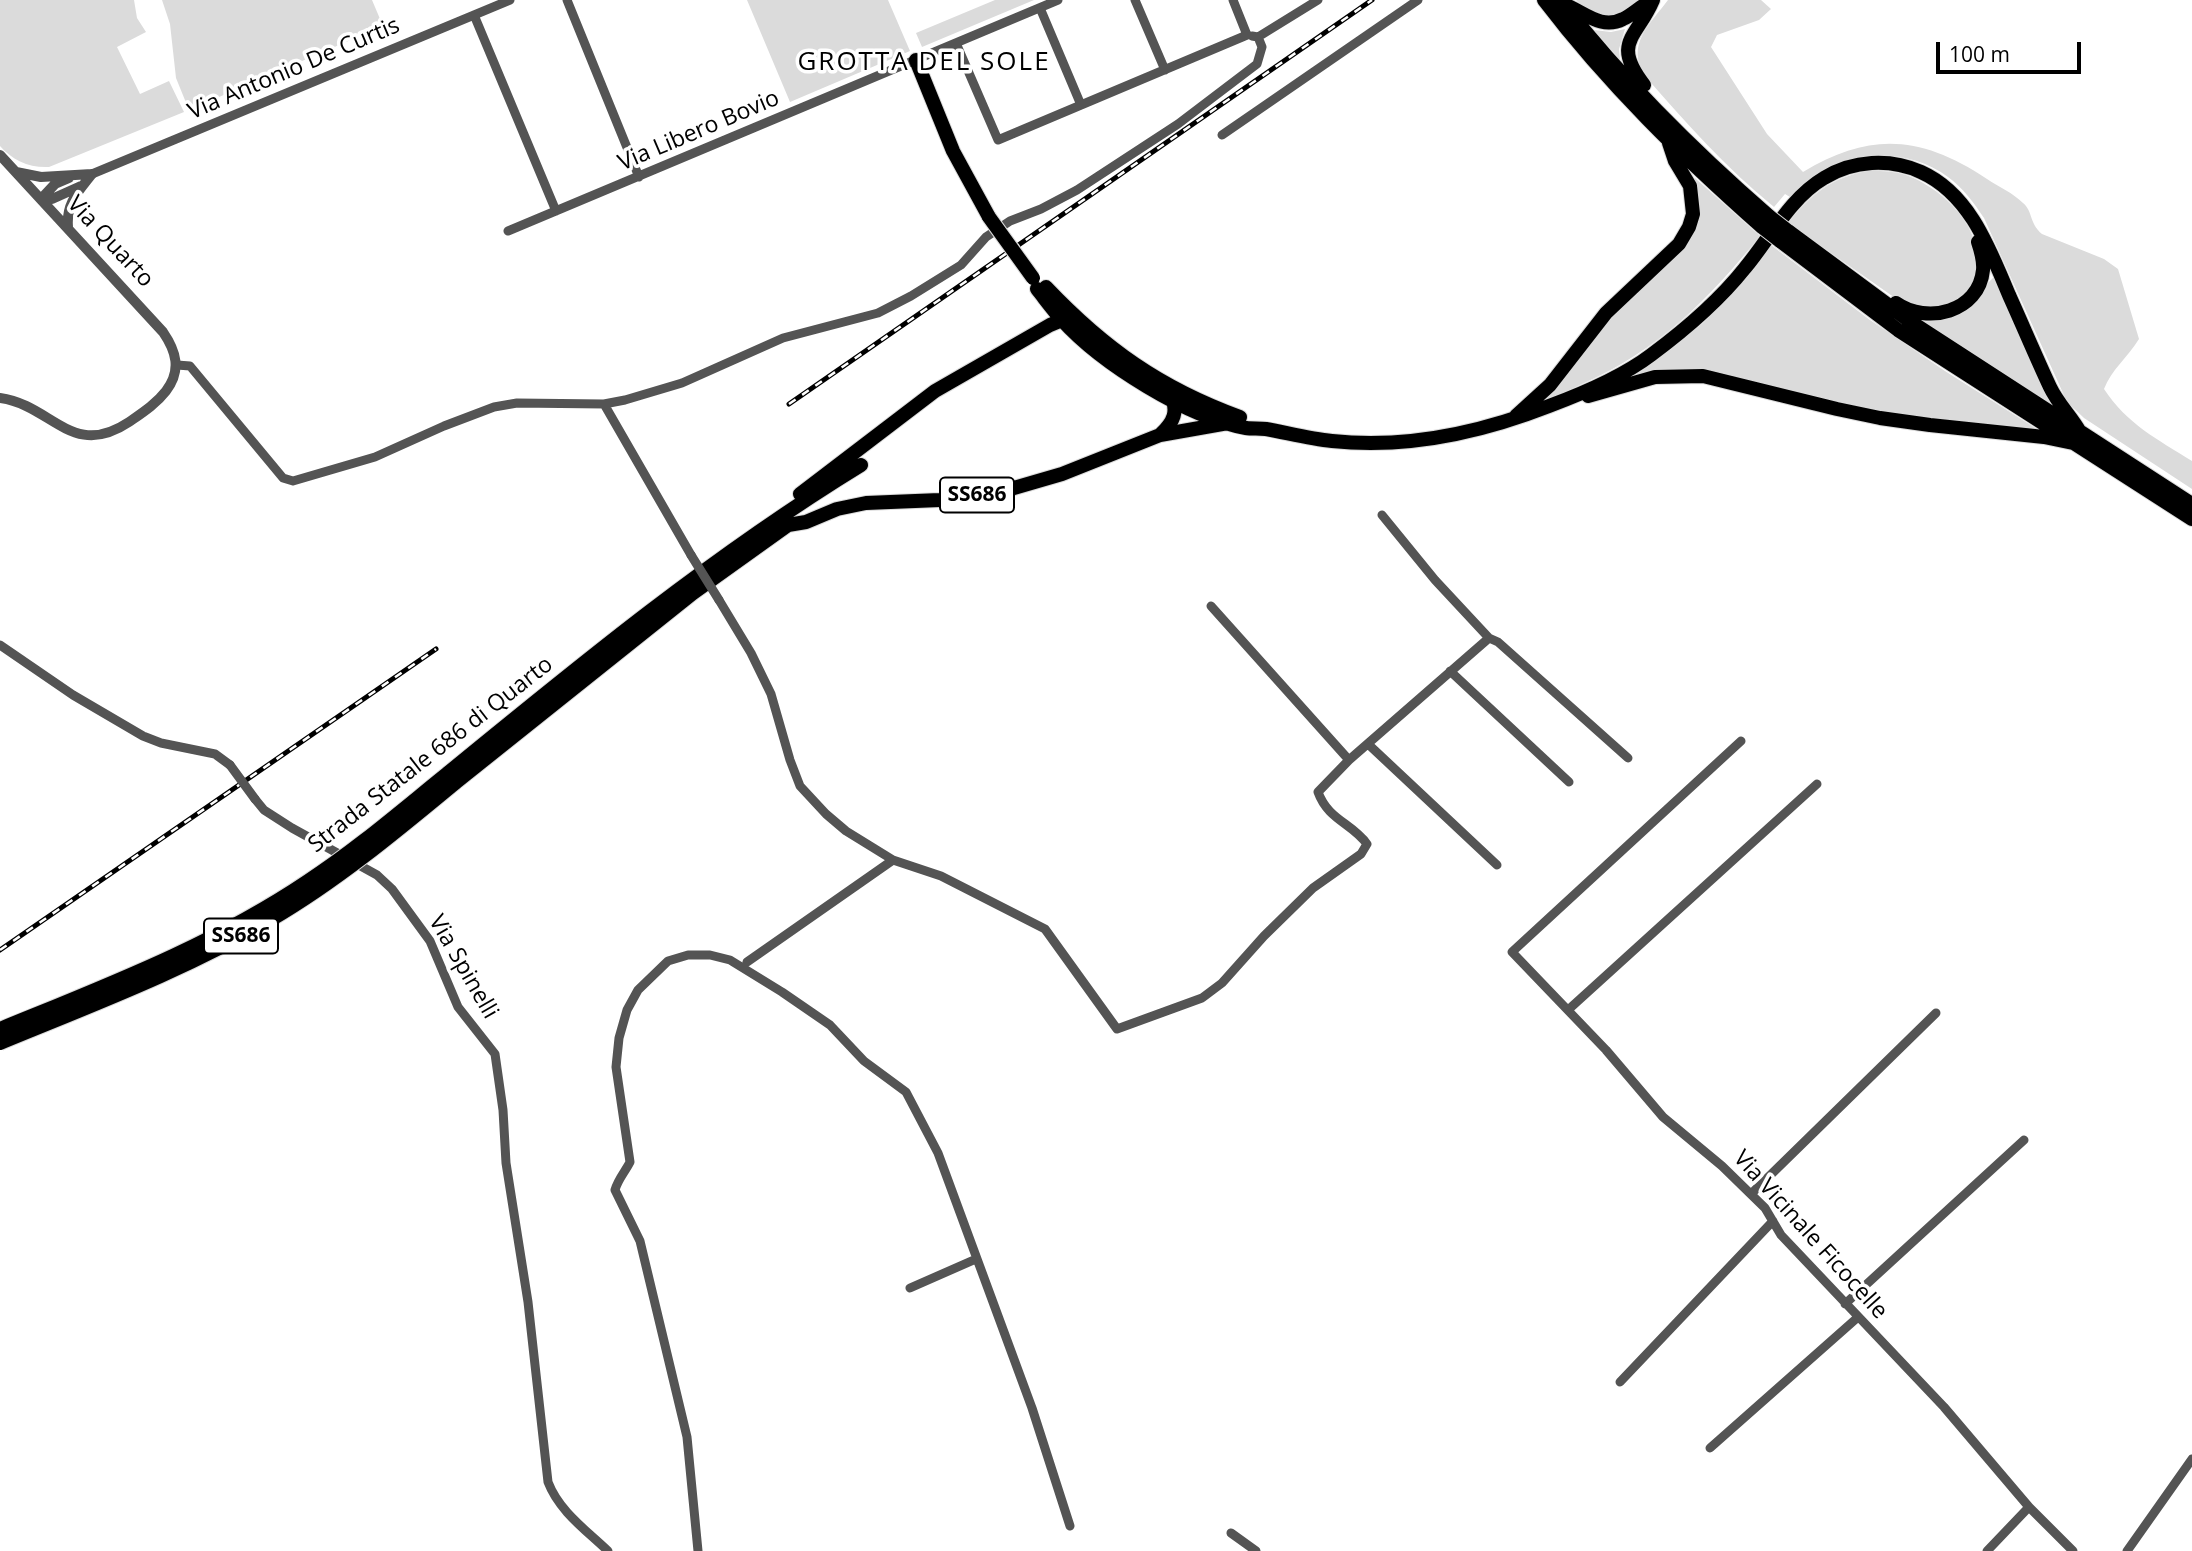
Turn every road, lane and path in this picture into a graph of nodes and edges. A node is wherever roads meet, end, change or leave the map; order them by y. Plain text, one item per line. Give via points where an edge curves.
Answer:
1 (510, 0) edge
2 (567, 0) edge
3 (1058, 0) edge
4 (1135, 0) edge
5 (1233, 0) edge
6 (1318, 0) edge
7 (1418, 0) edge
8 (1544, 0) edge
9 (1652, 1) edge
10 (1562, 2) edge
11 (1043, 5) edge
12 (474, 15) junction
13 (1247, 35) junction
14 (1258, 37) junction
15 (956, 43) junction
16 (916, 60) junction
17 (1165, 70) junction
18 (1650, 104) junction
19 (1081, 105) junction
20 (1222, 135) dead end
21 (1669, 143) junction
22 (0, 155) edge
23 (16, 172) junction
24 (92, 174) joint
25 (639, 177) junction
26 (81, 179) junction
27 (41, 199) junction
28 (556, 211) junction
29 (1970, 218) junction
30 (1766, 222) junction
31 (68, 227) junction
32 (508, 231) dead end
33 (1784, 236) junction
34 (1035, 283) junction
35 (1876, 298) junction
36 (1062, 320) junction
37 (1080, 323) junction
38 (1038, 331) junction
39 (177, 365) junction
40 (1135, 372) junction
41 (1166, 384) junction
42 (0, 398) edge
43 (1569, 399) junction
44 (1174, 401) junction
45 (604, 404) junction
46 (1510, 422) junction
47 (1229, 423) junction
48 (1262, 429) junction
49 (1160, 435) junction
50 (2077, 437) junction
51 (861, 466) dead end
52 (2192, 504) edge
53 (1382, 515) dead end
54 (2192, 519) edge
55 (785, 520) junction
56 (1211, 606) dead end
57 (1489, 638) junction
58 (0, 645) edge
59 (1450, 671) junction
60 (1741, 741) dead end
61 (1368, 744) junction
62 (1628, 758) dead end
63 (1349, 761) junction
64 (451, 778) junction
65 (1569, 782) dead end
66 (1817, 784) dead end
67 (893, 860) junction
68 (1497, 865) dead end
69 (744, 964) junction
70 (1568, 1010) junction
71 (1936, 1013) dead end
72 (5, 1026) edge
73 (0, 1043) edge
74 (2024, 1140) dead end
75 (1751, 1194) junction
76 (1773, 1221) junction
77 (976, 1259) junction
78 (910, 1287) dead end
79 (1845, 1304) junction
80 (1857, 1318) junction
81 (1620, 1382) dead end
82 (1710, 1448) dead end
83 (2192, 1459) edge
84 (2029, 1507) junction
85 (1070, 1526) dead end
86 (1231, 1533) dead end
87 (608, 1551) edge
88 (698, 1551) edge
89 (1256, 1551) edge
90 (1987, 1551) edge
91 (2073, 1551) edge
92 (2127, 1551) edge

1 - 12 street, Via Antonio De Curtis
2 - 25 street
3 - 11 street, Via Libero Bovio
4 - 17 street
5 - 13 street
6 - 14 street
7 - 20 street
8 - 21 highway
9 - 10 highway via 1624,19 1607,23
9 - 18 highway via 1628,50
10 - 18 highway
11 - 15 street, Via Libero Bovio
11 - 19 street
12 - 24 street, Via Antonio De Curtis
12 - 28 street
13 - 14 street
13 - 17 street
14 - 45 street via 1262,47 1259,61 1248,72 1111,168 1041,209 1010,221 986,237 961,264 911,296 878,313 783,338 682,383
15 - 16 street, Via Libero Bovio
15 - 19 street via 998,140
16 - 25 street, Via Libero Bovio
16 - 34 highway, SS686, bridge via 953,151 989,217
17 - 19 street
18 - 30 highway
21 - 30 highway
21 - 46 highway via 1690,186 1693,214 1689,227 1679,244 1606,313 1545,391
22 - 23 street, Via Quarto
23 - 26 street
23 - 27 street, Via Quarto
24 - 26 street
25 - 28 street, Via Libero Bovio
26 - 27 street via 55,184
26 - 31 street via 70,203
27 - 31 street, Via Quarto
28 - 32 street, Via Libero Bovio
29 - 35 highway via 1983,270 1965,302 1947,312 1926,315
29 - 43 highway via 1954,196 1921,172 1884,163 1838,170 1797,200 1744,270 1703,314 1648,358
29 - 50 highway
30 - 33 highway, bridge
31 - 39 street, Via Quarto via 163,332
33 - 35 highway
33 - 50 highway via 1898,330
34 - 36 highway, SS686
34 - 37 highway, SS686 via 1043,284
34 - 38 highway, SS686 via 1044,312
35 - 50 highway
36 - 37 highway, SS686
36 - 38 highway, SS686
36 - 40 highway, SS686
37 - 40 highway, SS686
38 - 55 highway, SS686 via 935,391 793,499
39 - 42 street via 174,379 160,399 124,425 99,435 77,434 24,405
39 - 45 street via 190,366 289,481 376,457 495,407
40 - 41 highway, SS686
40 - 44 highway, SS686
41 - 44 highway
41 - 48 highway, SS686
43 - 46 highway, SS686
43 - 50 highway via 1656,377 1703,376 1880,418
44 - 47 highway, SS686
44 - 49 highway via 1171,425
45 - 67 street, bridge via 751,653 771,694 800,786 846,831
46 - 48 highway, SS686 via 1430,439 1367,443
47 - 48 highway, SS686
47 - 49 highway, SS686
49 - 55 highway, SS686 via 1062,474 1007,490 940,500 866,503 806,522
50 - 52 highway
50 - 54 highway
51 - 55 highway, Strada Statale 686 di Quarto / SS686
53 - 57 street
55 - 64 highway, Strada Statale 686 di Quarto / SS686 via 668,597
56 - 63 street
57 - 59 street
57 - 62 street
58 - 87 street, Via Spinelli, bridge via 143,736 215,754 230,765 264,810 377,875 430,941 458,1007 495,1054 548,1482 562,1507
59 - 61 street
59 - 65 street
60 - 70 street, Via Vicinale Ficocelle via 1512,952
61 - 63 street
61 - 68 street
63 - 67 street via 1318,792 1338,821 1362,836 1367,844 1361,854 1313,888 1202,998 1117,1029 1045,929 941,876
64 - 72 highway, Strada Statale 686 di Quarto / SS686, bridge via 308,881 217,935
64 - 73 highway, Strada Statale 686 di Quarto / SS686, bridge via 383,841 273,919 171,971
66 - 70 street
67 - 69 street
69 - 77 street via 830,1026 864,1061 906,1092 938,1153
69 - 88 street via 710,955 668,961 638,990 616,1054 630,1162 615,1190 640,1241 687,1437
70 - 75 street, Via Vicinale Ficocelle via 1663,1117
71 - 75 street
74 - 79 street
75 - 76 street, Via Vicinale Ficocelle
76 - 79 street, Via Vicinale Ficocelle
76 - 81 street
77 - 78 street
77 - 85 street
79 - 80 street, Via Vicinale Ficocelle
80 - 82 street
80 - 84 street, Via Vicinale Ficocelle via 1944,1407
83 - 92 street
84 - 90 street
84 - 91 street, Via Vicinale Ficocelle
86 - 89 street

